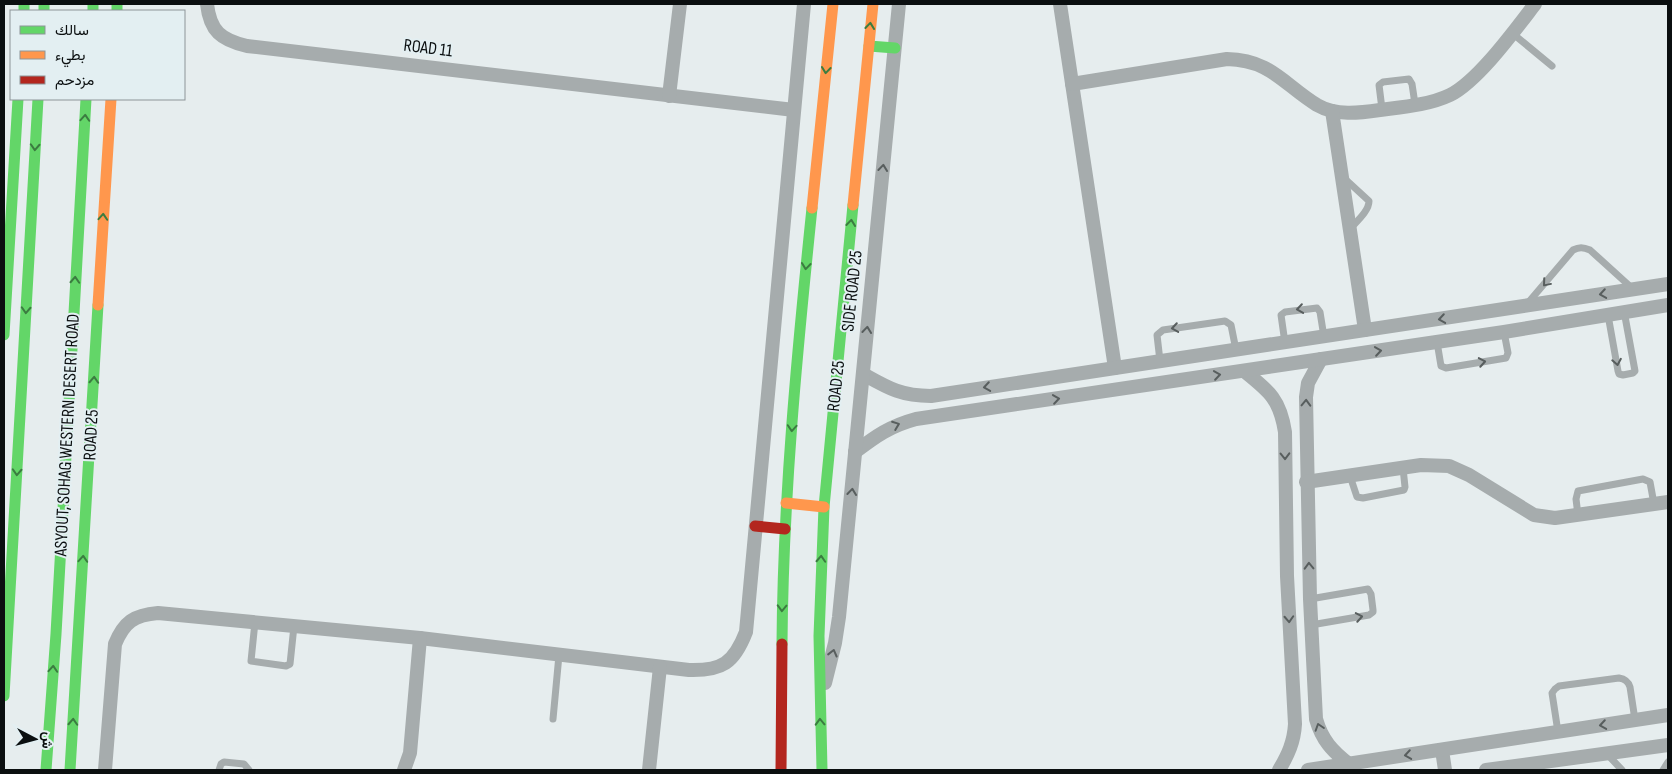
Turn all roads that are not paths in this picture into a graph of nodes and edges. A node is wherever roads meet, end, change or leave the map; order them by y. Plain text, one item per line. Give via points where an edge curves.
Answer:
1 (207, 4) edge
2 (680, 4) edge
3 (804, 4) edge
4 (833, 4) edge
5 (873, 4) edge
6 (899, 4) edge
7 (1060, 4) edge
8 (1535, 4) edge
9 (1512, 33) junction
10 (868, 46) junction
11 (895, 48) junction
12 (1552, 66) dead end
13 (1072, 84) junction
14 (669, 96) junction
15 (18, 100) edge
16 (38, 100) edge
17 (86, 100) edge
18 (111, 100) edge
19 (1415, 104) junction
20 (794, 110) junction
21 (1382, 110) junction
22 (1332, 111) junction
23 (1342, 176) junction
24 (1350, 229) junction
25 (1668, 284) edge
26 (1633, 289) junction
27 (1668, 305) edge
28 (1526, 306) junction
29 (1624, 311) junction
30 (1608, 314) junction
31 (1365, 330) junction
32 (1504, 332) junction
33 (4, 335) edge
34 (1324, 337) junction
35 (1437, 342) junction
36 (1285, 343) junction
37 (1236, 350) junction
38 (1320, 359) junction
39 (1160, 362) junction
40 (1115, 368) junction
41 (1244, 371) junction
42 (863, 374) junction
43 (856, 452) junction
44 (1403, 468) junction
45 (1350, 476) junction
46 (1306, 482) junction
47 (1668, 502) edge
48 (786, 503) junction
49 (1654, 504) junction
50 (824, 507) junction
51 (1578, 515) junction
52 (756, 526) junction
53 (785, 529) junction
54 (1310, 599) junction
55 (254, 622) junction
56 (1311, 625) junction
57 (294, 626) junction
58 (420, 638) junction
59 (559, 654) junction
60 (660, 667) junction
61 (4, 696) edge
62 (820, 700) junction
63 (1668, 715) edge
64 (553, 719) dead end
65 (1635, 720) junction
66 (1558, 732) junction
67 (1668, 744) edge
68 (1442, 750) junction
69 (1607, 754) junction
70 (1668, 762) edge
71 (1349, 764) junction
72 (823, 768) edge
73 (46, 770) edge
74 (70, 770) edge
75 (104, 770) edge
76 (219, 770) edge
77 (248, 770) edge
78 (404, 770) edge
79 (649, 770) edge
80 (781, 770) edge
81 (1279, 770) edge
82 (1308, 770) edge
83 (1445, 770) edge
84 (1486, 770) edge
85 (1622, 770) edge
86 (1664, 770) edge

1 - 14 street, ROAD 11 via 215,31 229,42 247,46
2 - 14 street
3 - 20 street
4 -> 48 street via 800,324
10 -> 5 street, ROAD 25
6 - 11 street, SIDE ROAD 25
7 - 13 street
8 - 9 street
9 - 12 lane
9 - 19 street via 1466,84 1450,95
10 - 11 street
50 -> 10 street, ROAD 25
42 -> 11 street, SIDE ROAD 25
13 - 22 street via 1240,59 1266,67 1318,105
13 - 40 street
14 - 20 street, ROAD 11
15 - 33 street
16 -> 61 street
73 -> 17 street, ASYOUT, SOHAG WESTERN DESERT ROAD
74 -> 18 street, ROAD 25
19 - 21 street
19 - 21 lane via 1409,79 1383,82 1379,85
20 - 52 street
21 - 22 street
22 - 23 street
23 - 24 street
23 - 24 lane via 1370,201 1370,206
24 - 31 street
25 - 26 street
26 -> 28 street
26 -> 28 lane via 1590,250 1578,247
27 - 29 street
28 -> 31 street
29 - 30 street
30 -> 29 lane via 1618,371 1623,376 1635,371
30 - 32 street
31 - 34 street
32 - 35 street
35 -> 32 lane via 1441,366 1446,368 1506,358
34 - 36 street
34 -> 36 lane via 1318,308 1285,312 1281,315
38 -> 35 street
36 - 37 street
37 - 39 street
37 -> 39 lane via 1232,325 1225,320 1163,330 1156,335
38 - 41 street
46 -> 38 street via 1306,397 1308,383
39 - 40 street
40 -> 42 street via 931,396 899,393
43 -> 41 street via 884,431 916,419
41 -> 81 street via 1275,400 1285,432 1294,737
42 - 43 street, SIDE ROAD 25
62 -> 43 street, SIDE ROAD 25 via 838,624
44 - 45 street
44 - 45 lane via 1404,490 1363,498 1357,497
44 - 51 street via 1449,466 1534,514 1555,518
45 - 46 street
54 -> 46 street
47 - 49 street
48 - 50 street
48 - 53 street
49 - 51 street
49 - 51 lane via 1650,482 1643,479 1578,491
62 -> 50 street, ROAD 25
52 - 53 street
52 - 60 street via 746,632 739,650 726,663 708,671
53 -> 80 street
54 - 56 street
56 -> 54 lane via 1369,615 1373,610 1368,589
55 - 57 street
55 - 57 lane via 251,661 286,666 290,662
55 - 75 street via 158,613 143,614 130,620 116,644
71 -> 56 street via 1327,744 1316,719
57 - 58 street
58 - 59 street
58 - 78 street via 410,753
59 - 60 street
59 - 64 lane
60 - 79 street
72 -> 62 street, ROAD 25
63 - 65 street
65 -> 66 street
65 - 66 lane via 1630,687 1624,679 1559,686 1552,693
66 - 68 street
67 - 69 street
68 -> 71 street
68 - 83 street
69 - 84 street
69 - 85 lane
70 - 86 lane
71 - 82 street
76 - 77 lane via 224,762 244,764

